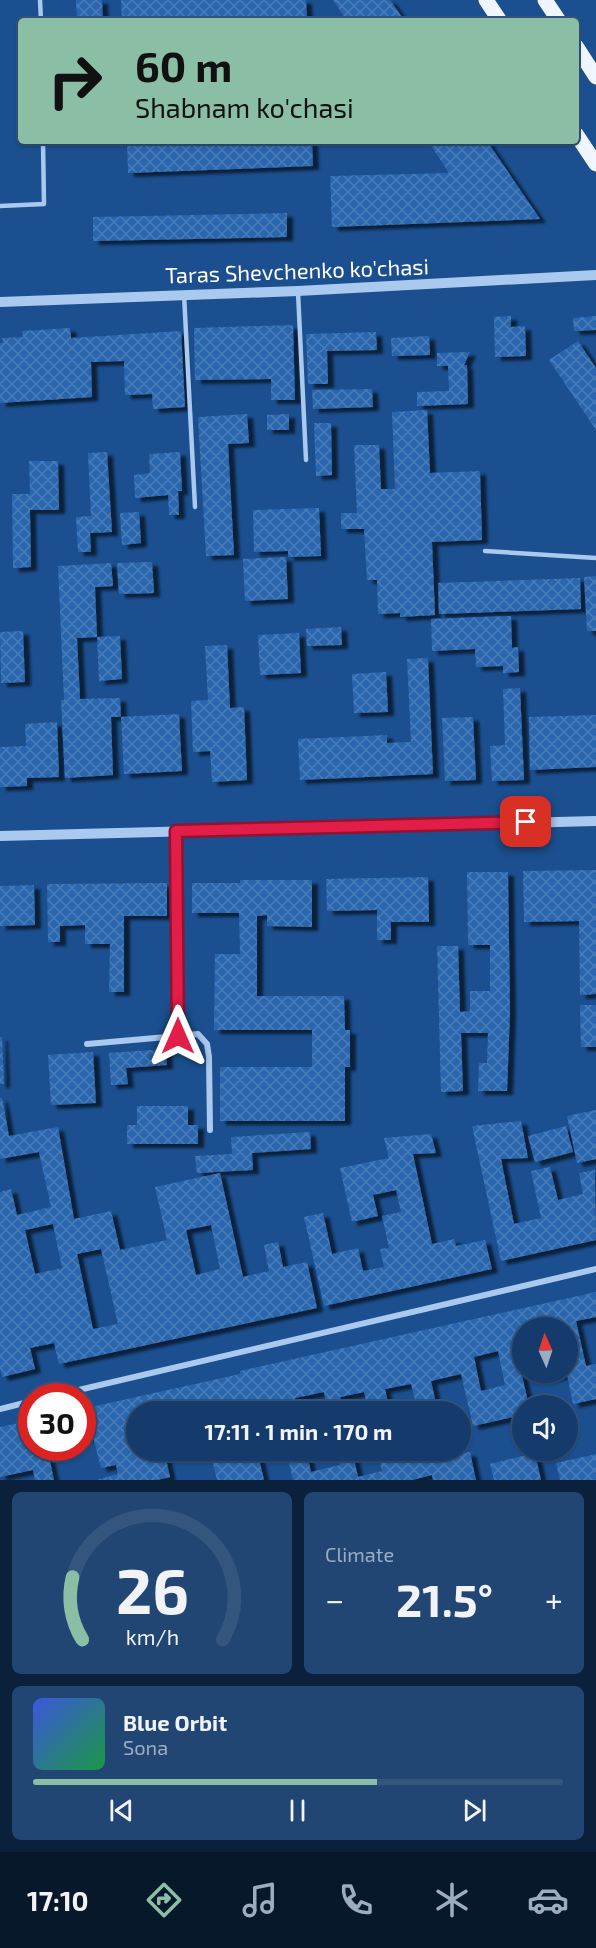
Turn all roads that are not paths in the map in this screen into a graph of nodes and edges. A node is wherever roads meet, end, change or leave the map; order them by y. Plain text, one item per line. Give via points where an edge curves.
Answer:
1 (40, 0) edge
2 (486, 0) edge
3 (545, 0) edge
4 (41, 18) edge
5 (498, 18) edge
6 (557, 18) edge
7 (579, 50) edge
8 (596, 76) edge
9 (579, 138) edge
10 (43, 144) edge
11 (596, 164) edge
12 (0, 206) edge
13 (596, 275) edge
14 (298, 291) junction
15 (184, 294) junction
16 (0, 302) edge
17 (306, 460) dead end
18 (195, 507) dead end
19 (485, 551) dead end
20 (596, 558) edge
21 (596, 820) edge
22 (176, 831) junction
23 (0, 836) edge
24 (178, 1036) junction
25 (87, 1044) dead end
26 (210, 1130) dead end
27 (596, 1269) edge
28 (96, 1386) edge
29 (18, 1404) edge
30 (0, 1409) edge

1 - 4 lane
2 - 5 main road
3 - 6 main road
7 - 8 main road
9 - 11 main road
10 - 12 lane via 44,204
13 - 14 street, Taras Shevchenko ko'chasi
14 - 15 street, Taras Shevchenko ko'chasi
14 - 17 lane
15 - 16 street, Taras Shevchenko ko'chasi
15 - 18 lane
19 - 20 lane
21 - 22 street
22 - 23 street
22 - 24 street
24 - 25 street
24 - 26 street via 198,1034 207,1044
27 - 28 street
29 - 30 street

